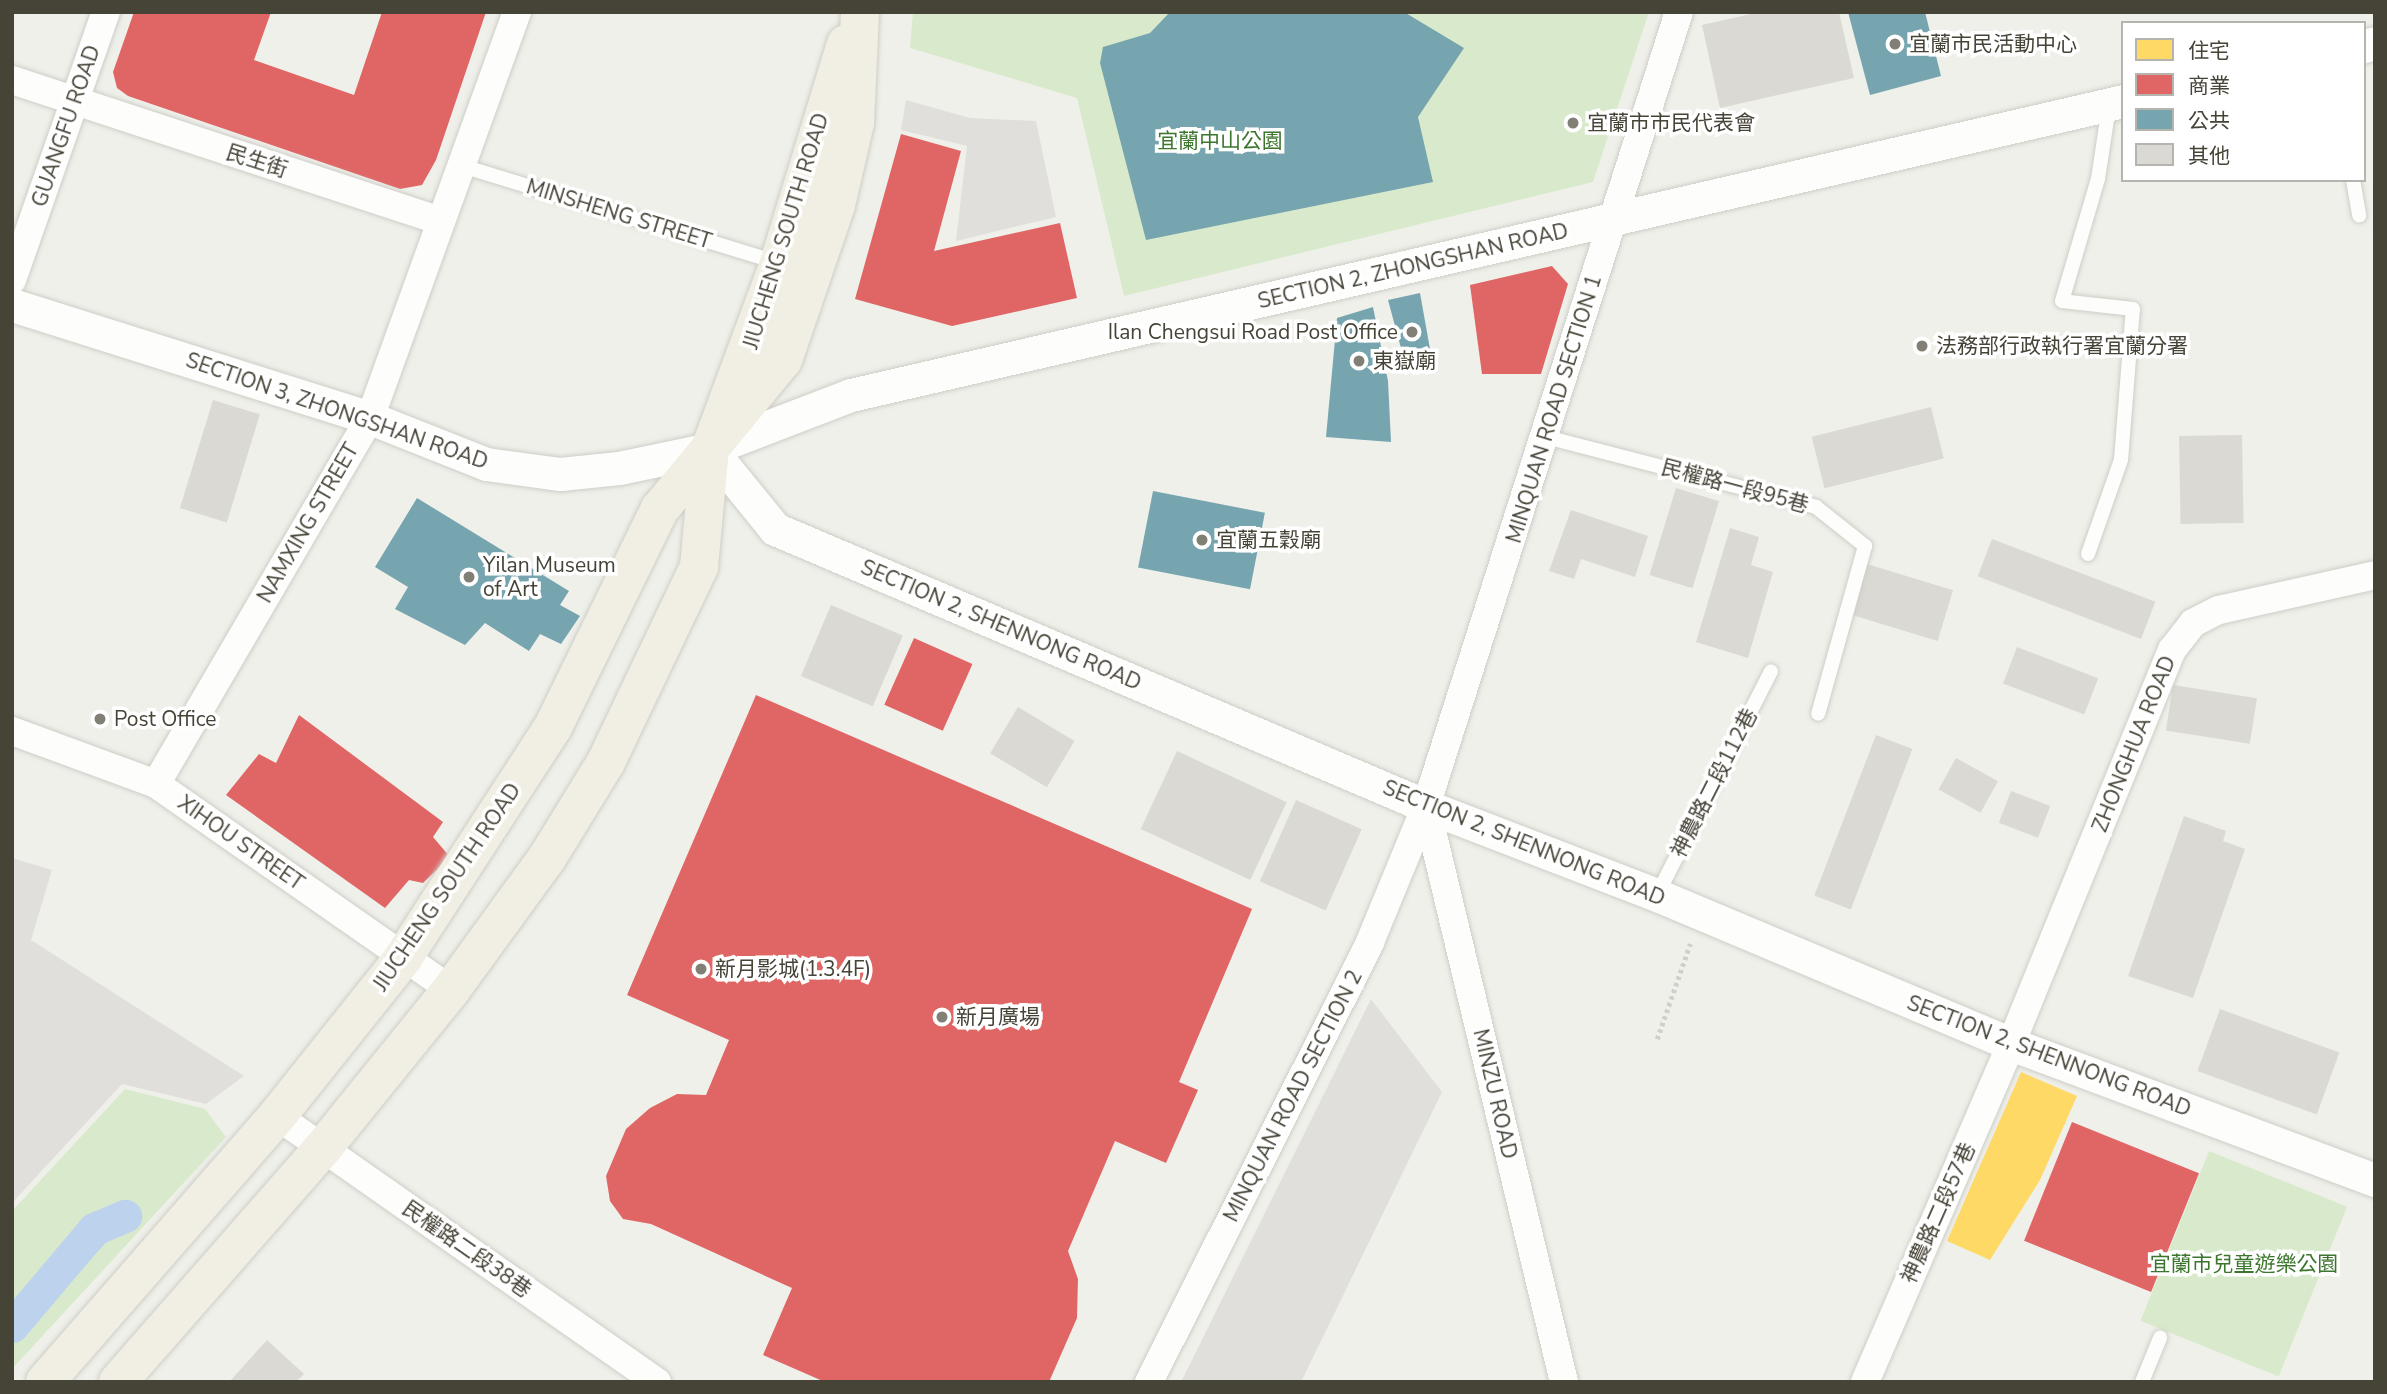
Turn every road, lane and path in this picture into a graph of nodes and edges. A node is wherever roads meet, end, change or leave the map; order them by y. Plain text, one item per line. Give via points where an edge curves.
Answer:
1 (106, 12) edge
2 (517, 12) edge
3 (859, 12) edge
4 (1679, 12) edge
5 (12, 80) edge
6 (75, 102) junction
7 (2116, 103) edge
8 (458, 165) junction
9 (2353, 182) edge
10 (2359, 215) dead end
11 (1613, 220) junction
12 (440, 221) junction
13 (779, 262) junction
14 (12, 280) edge
15 (12, 305) edge
16 (370, 418) junction
17 (1546, 437) junction
18 (710, 449) junction
19 (2088, 554) dead end
20 (2375, 575) edge
21 (1771, 671) dead end
22 (1818, 714) dead end
23 (12, 731) edge
24 (156, 784) junction
25 (1426, 806) junction
26 (1657, 895) junction
27 (1701, 914) junction
28 (404, 958) junction
29 (451, 990) junction
30 (1657, 1039) dead end
31 (2011, 1044) junction
32 (277, 1116) junction
33 (323, 1148) junction
34 (2375, 1180) edge
35 (2160, 1338) dead end
36 (45, 1382) edge
37 (118, 1382) edge
38 (657, 1382) edge
39 (1149, 1382) edge
40 (1564, 1382) edge
41 (1864, 1382) edge
42 (2142, 1382) edge

1 - 6 street, GUANGFU ROAD
2 - 8 street, NAMXING STREET
3 - 13 main road, JIUCHENG SOUTH ROAD via 835,75
3 - 18 main road, JIUCHENG SOUTH ROAD via 855,123 836,205 783,360
4 - 11 street, MINQUAN ROAD SECTION 1
5 - 6 street, 民生街
6 - 12 street, 民生街
6 - 14 street, GUANGFU ROAD
7 - 11 street, SECTION 2, ZHONGSHAN ROAD
7 - 19 lane via 2062,301 2133,309 2122,460
8 - 12 street, NAMXING STREET
8 - 13 lane, MINSHENG STREET
9 - 10 lane
11 - 17 street, MINQUAN ROAD SECTION 1
11 - 18 street, SECTION 2, ZHONGSHAN ROAD via 851,395
12 - 16 street, NAMXING STREET
13 - 18 main road, JIUCHENG SOUTH ROAD
15 - 16 street, SECTION 3, ZHONGSHAN ROAD
16 - 18 street, SECTION 3, ZHONGSHAN ROAD via 486,464 560,474 619,468
16 - 24 street, NAMXING STREET
17 - 22 lane, 民權路一段95巷 via 1816,507 1865,545
17 - 25 street, MINQUAN ROAD SECTION 1
18 - 25 street, SECTION 2, SHENNONG ROAD via 775,529
18 - 28 main road, JIUCHENG SOUTH ROAD via 660,509 553,726
18 - 29 main road, JIUCHENG SOUTH ROAD via 699,567 606,762 547,858
20 - 31 street, ZHONGHUA ROAD via 2219,610 2193,622 2172,650
21 - 26 lane, 神農路二段112巷
23 - 24 street, XIHOU STREET
24 - 28 street, XIHOU STREET
25 - 26 street, SECTION 2, SHENNONG ROAD
25 - 39 street, MINQUAN ROAD SECTION 2 via 1370,942
25 - 40 street, MINZU ROAD
26 - 27 street, SECTION 2, SHENNONG ROAD
27 - 30 path
27 - 31 street, SECTION 2, SHENNONG ROAD
28 - 29 street, XIHOU STREET
28 - 32 main road, JIUCHENG SOUTH ROAD
29 - 33 main road, JIUCHENG SOUTH ROAD
31 - 34 street, SECTION 2, SHENNONG ROAD
31 - 41 street, 神農路二段57巷
32 - 33 street, 民權路二段38巷
32 - 36 main road, JIUCHENG SOUTH ROAD
33 - 37 main road, JIUCHENG SOUTH ROAD
33 - 38 street, 民權路二段38巷
35 - 42 lane

